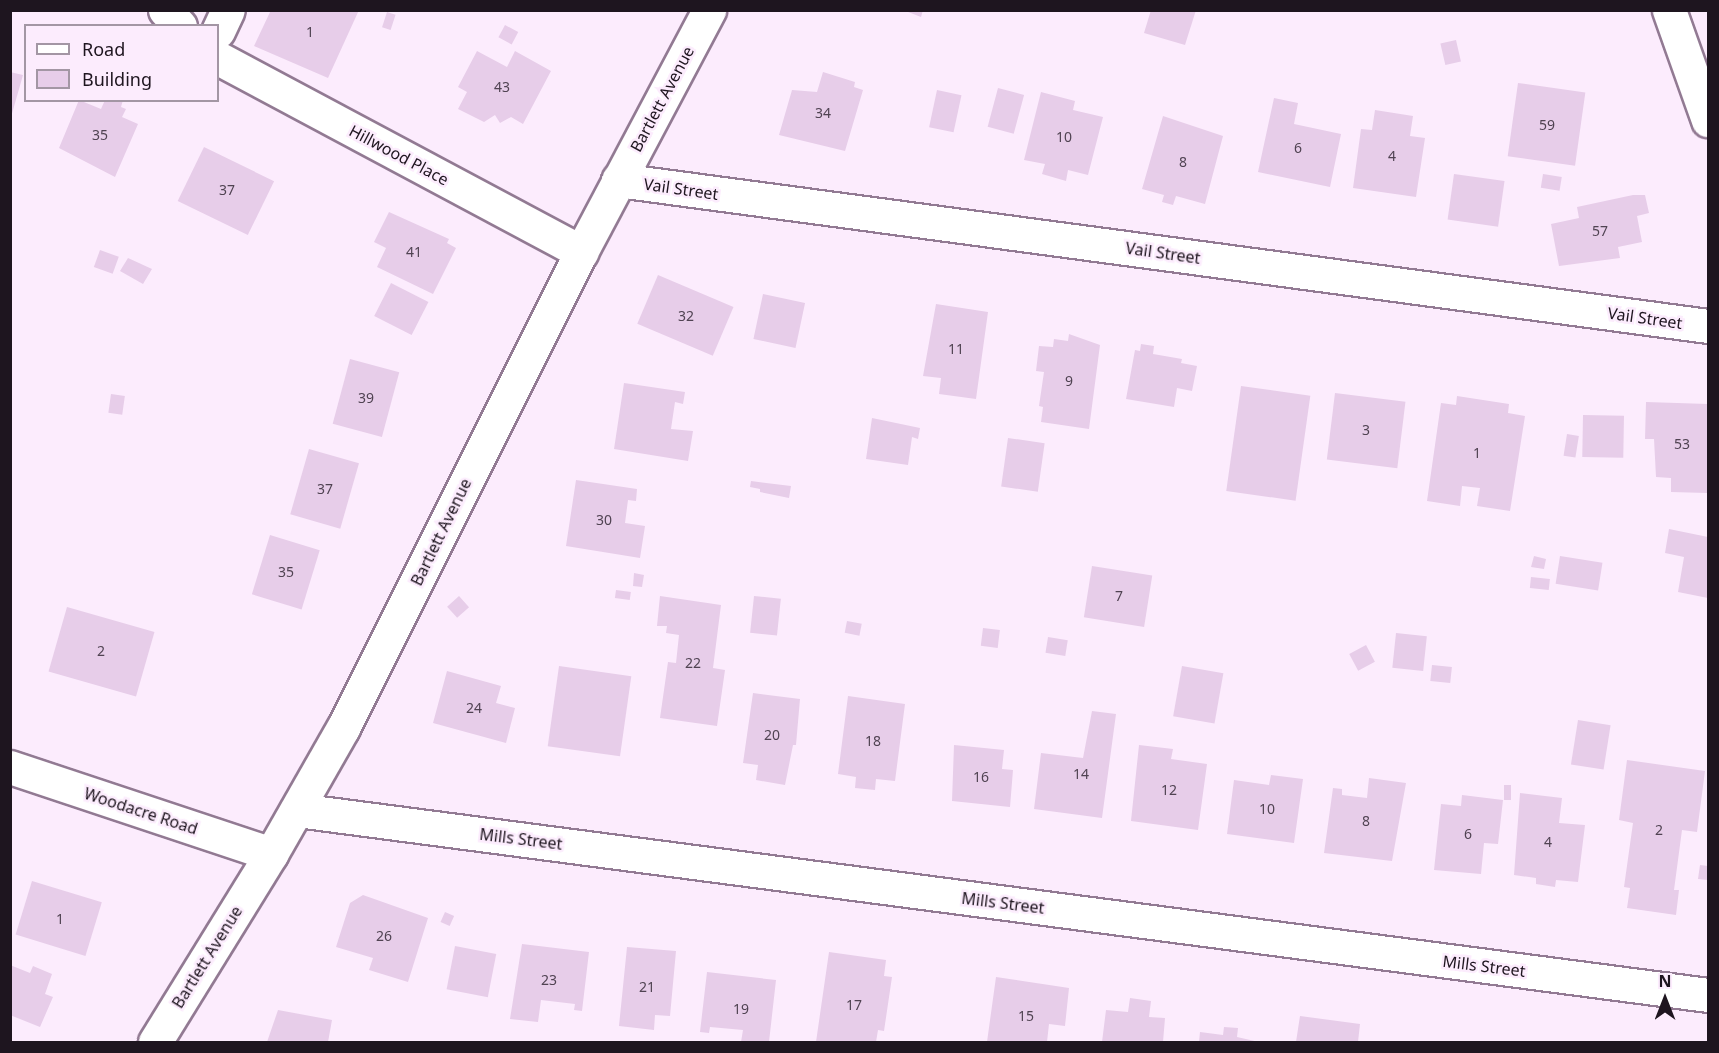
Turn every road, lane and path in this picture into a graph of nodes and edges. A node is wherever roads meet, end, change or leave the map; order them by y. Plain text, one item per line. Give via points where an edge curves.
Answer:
1 (165, 10) edge
2 (228, 10) edge
3 (709, 10) edge
4 (1669, 10) edge
5 (178, 24) edge
6 (219, 29) edge
7 (219, 59) edge
8 (1708, 120) edge
9 (618, 180) junction
10 (580, 252) junction
11 (1708, 326) edge
12 (10, 768) edge
13 (297, 810) junction
14 (271, 854) junction
15 (1708, 995) edge
16 (155, 1042) edge

1 - 5 street
2 - 6 street
3 - 9 street, Bartlett Avenue
4 - 8 street
7 - 10 street, Hillwood Place
9 - 10 street, Bartlett Avenue
9 - 11 street, Vail Street
10 - 13 street, Bartlett Avenue via 353,708
12 - 14 street, Woodacre Road
13 - 14 street, Bartlett Avenue
13 - 15 street, Mills Street
14 - 16 street, Bartlett Avenue

